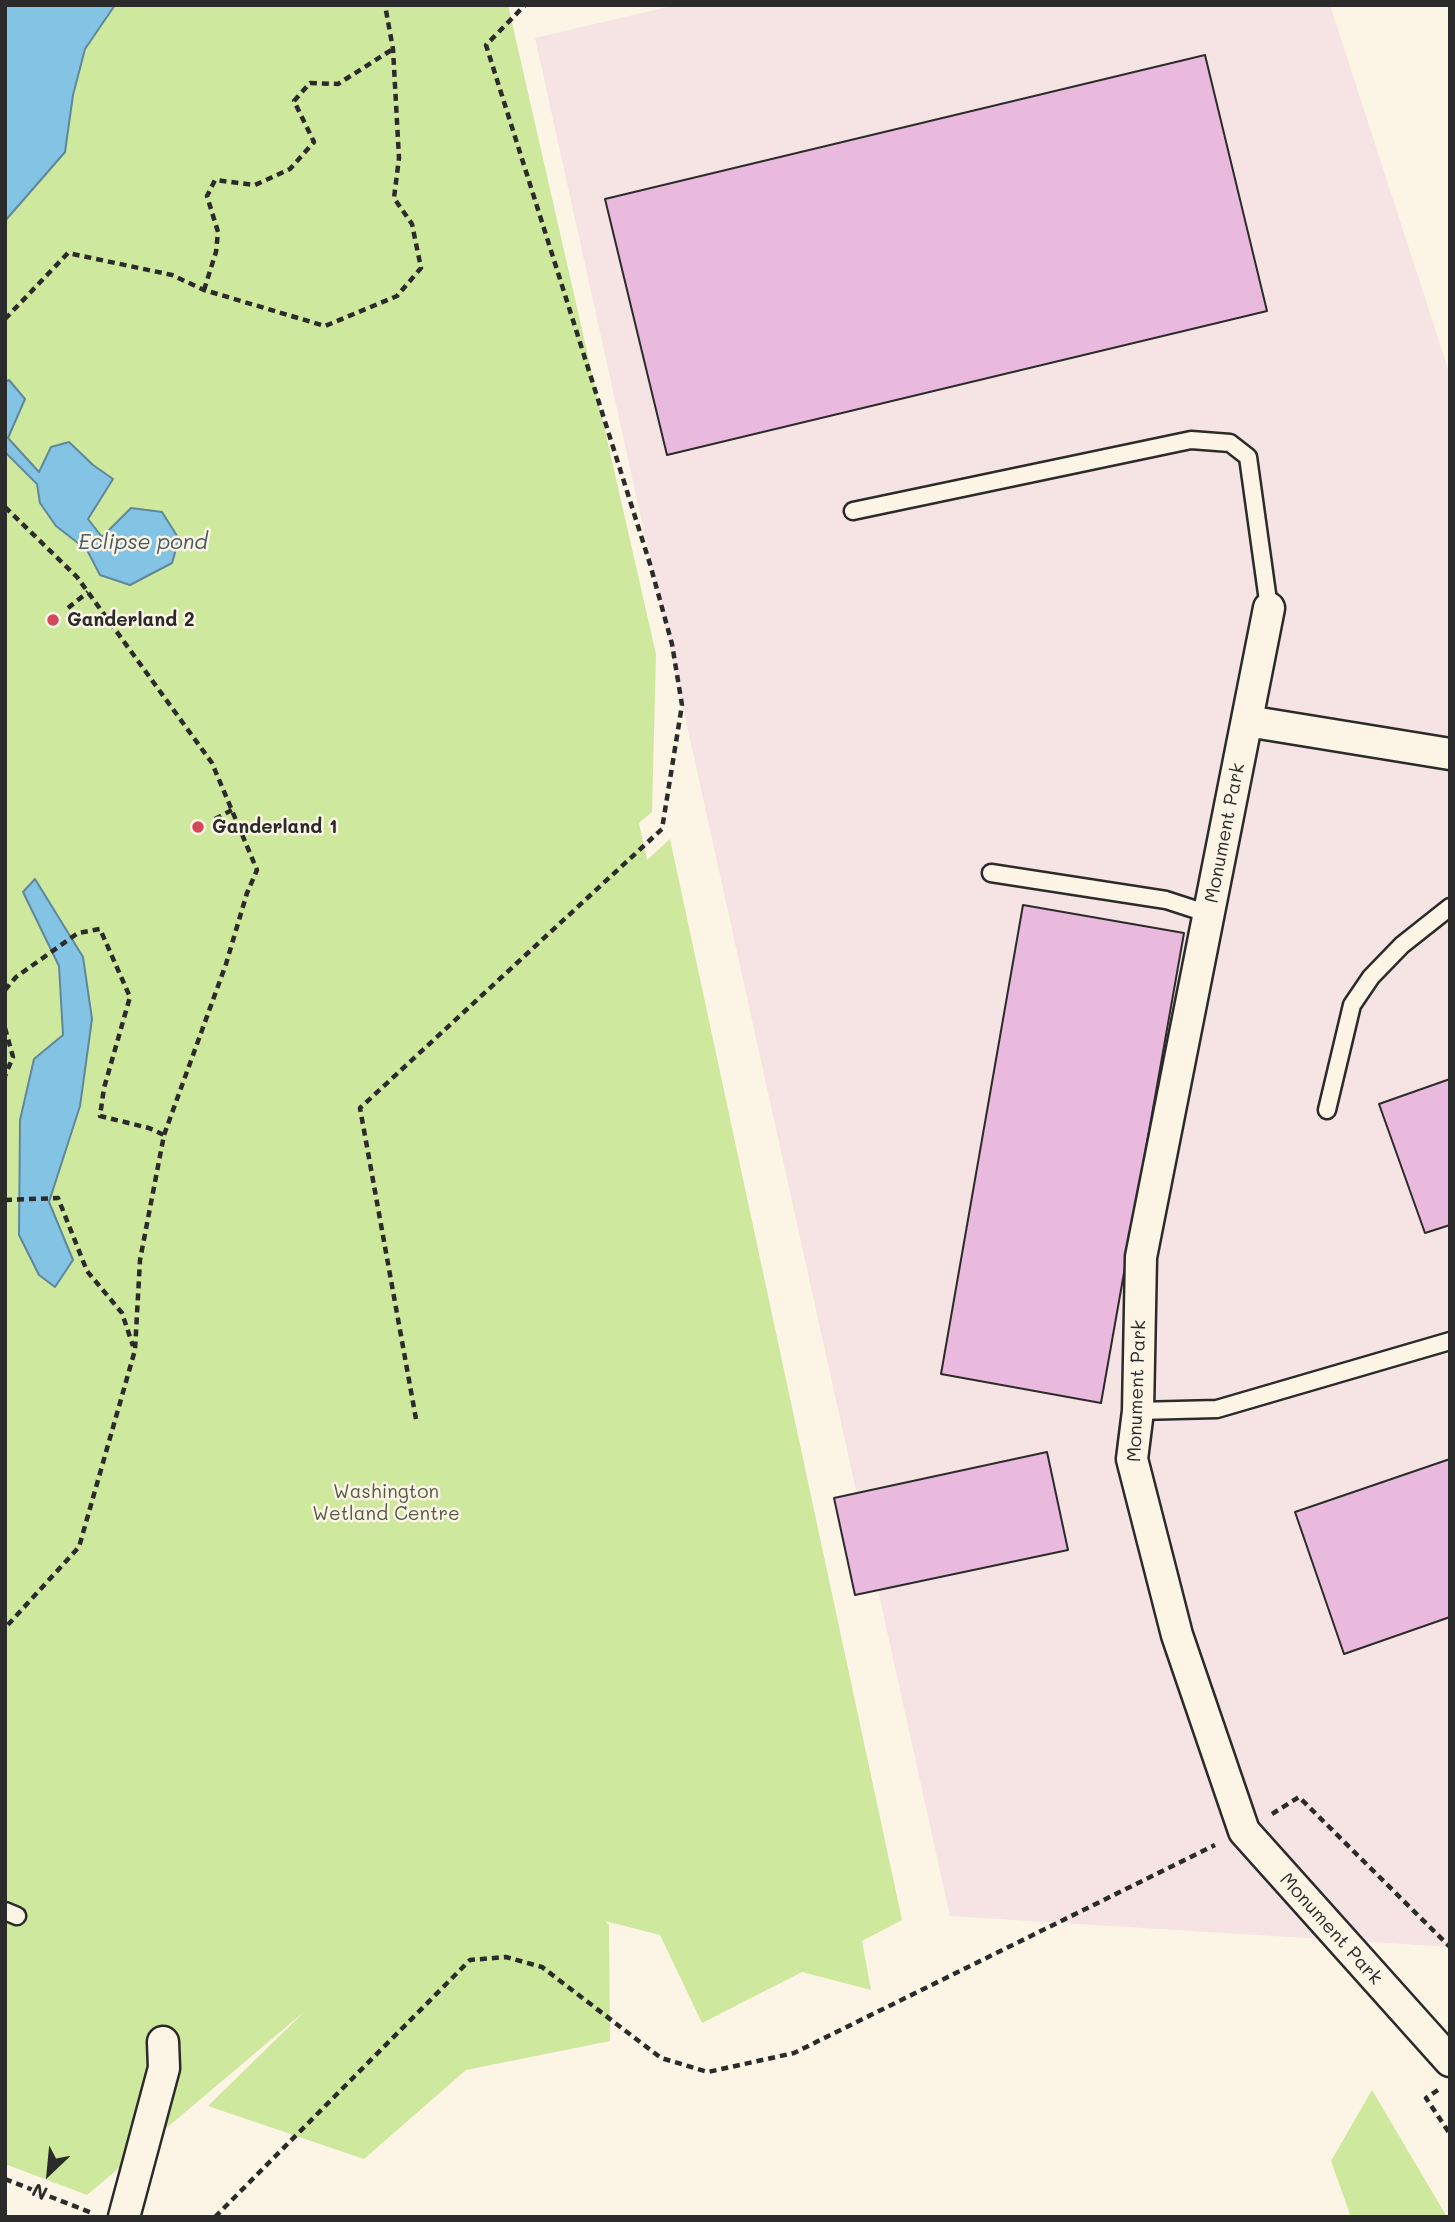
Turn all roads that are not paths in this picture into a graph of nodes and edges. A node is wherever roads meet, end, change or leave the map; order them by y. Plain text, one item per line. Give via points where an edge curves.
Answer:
1 (853, 511) dead end
2 (1269, 608) joint
3 (1247, 721) junction
4 (1450, 754) edge
5 (991, 873) dead end
6 (1450, 907) edge
7 (1209, 914) junction
8 (1327, 1110) dead end
9 (1450, 1341) edge
10 (1138, 1411) junction
11 (163, 2042) dead end
12 (1446, 2074) edge
13 (124, 2217) edge

1 - 2 lane via 1191,440 1230,443 1248,457
2 - 3 street, Monument Park
3 - 4 street
3 - 7 street, Monument Park
5 - 7 lane via 1166,900
6 - 8 lane via 1402,945 1352,1005
7 - 10 street, Monument Park via 1141,1257
9 - 10 lane via 1217,1409
10 - 12 street, Monument Park via 1132,1459 1177,1635 1244,1831
11 - 13 street via 164,2067

